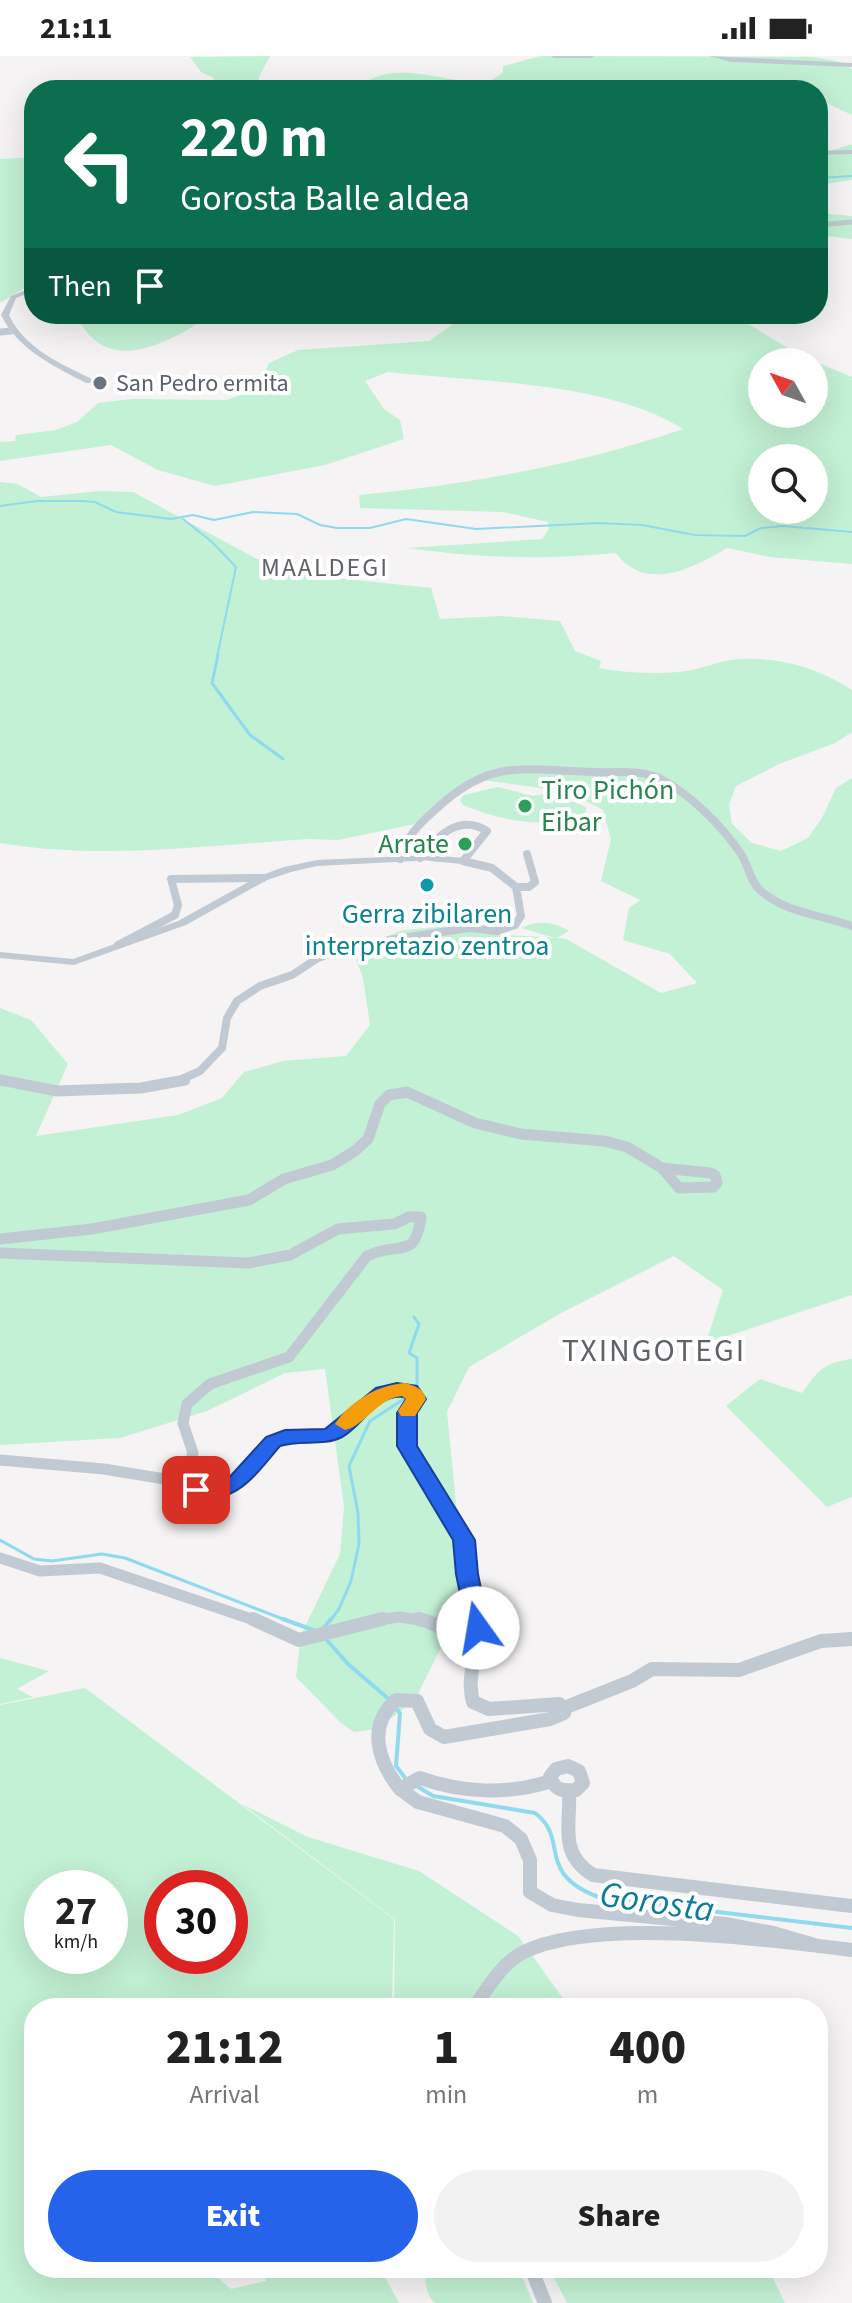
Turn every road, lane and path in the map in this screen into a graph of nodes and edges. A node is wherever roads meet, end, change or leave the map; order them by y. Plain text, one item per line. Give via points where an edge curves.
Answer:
1 (554, 56) edge
2 (591, 56) edge
3 (712, 56) edge
4 (852, 65) edge
5 (852, 152) edge
6 (828, 153) edge
7 (852, 222) edge
8 (828, 224) edge
9 (24, 293) edge
10 (11, 331) junction
11 (0, 332) edge
12 (89, 381) dead end
13 (527, 854) dead end
14 (425, 858) junction
15 (400, 859) junction
16 (463, 861) junction
17 (263, 878) junction
18 (519, 888) junction
19 (852, 926) edge
20 (113, 948) junction
21 (0, 955) edge
22 (0, 1080) edge
23 (662, 1168) junction
24 (0, 1239) edge
25 (0, 1253) edge
26 (0, 1460) edge
27 (183, 1482) junction
28 (0, 1558) edge
29 (852, 1639) edge
30 (475, 1665) junction
31 (564, 1708) junction
32 (551, 1781) junction
33 (407, 1785) junction
34 (569, 1791) junction
35 (852, 1906) edge
36 (818, 1946) junction
37 (852, 1950) edge
38 (481, 1998) edge
39 (535, 2278) edge
40 (545, 2303) edge

1 - 2 main road
3 - 4 street
5 - 6 street
7 - 8 street
9 - 10 street via 13,297 5,315
10 - 11 street
10 - 12 street
13 - 18 street via 535,882
14 - 15 street
14 - 16 street
14 - 16 street via 430,845 453,826 484,828 487,831
15 - 17 street via 317,863
15 - 19 street via 407,837 454,790 490,772 530,768 641,774 662,779 699,808 745,861 757,889 771,899
16 - 18 street via 492,868
17 - 20 street via 182,923
17 - 20 street via 171,879 178,905 175,915
18 - 22 street via 521,916 507,929 460,929 336,951 250,991 229,1012 222,1048 184,1080 141,1088 57,1091
20 - 21 street via 74,962
23 - 23 street via 710,1173 717,1183 679,1188
23 - 24 street via 627,1147 604,1141 521,1134 475,1123 407,1092 389,1095 380,1104 368,1139 355,1151 332,1165 284,1179 249,1200 92,1229
25 - 27 street via 248,1263 290,1255 338,1229 421,1217 418,1239 411,1246 367,1256 289,1357 206,1385 192,1395 183,1418 193,1455
26 - 27 street
27 - 30 street via 196,1490 227,1489 273,1442 328,1435 383,1393 405,1389 414,1394 407,1413 407,1446 464,1540 478,1628
28 - 30 street via 40,1571 100,1568 254,1619 299,1640 356,1624 427,1619 459,1640
29 - 31 street via 821,1641 739,1670 652,1669
30 - 31 street via 469,1693 479,1706
31 - 33 street via 559,1717 444,1737 430,1729 417,1701 392,1703 379,1754 386,1770
32 - 33 street via 536,1787
32 - 34 street via 557,1789
32 - 34 street via 556,1769 574,1768 584,1779
33 - 36 street via 421,1804 507,1828 530,1854 530,1892 540,1900 585,1911 763,1931
34 - 35 street via 569,1855 593,1875
36 - 37 street
36 - 38 street via 676,1936 588,1936 547,1942 521,1954
39 - 40 street

